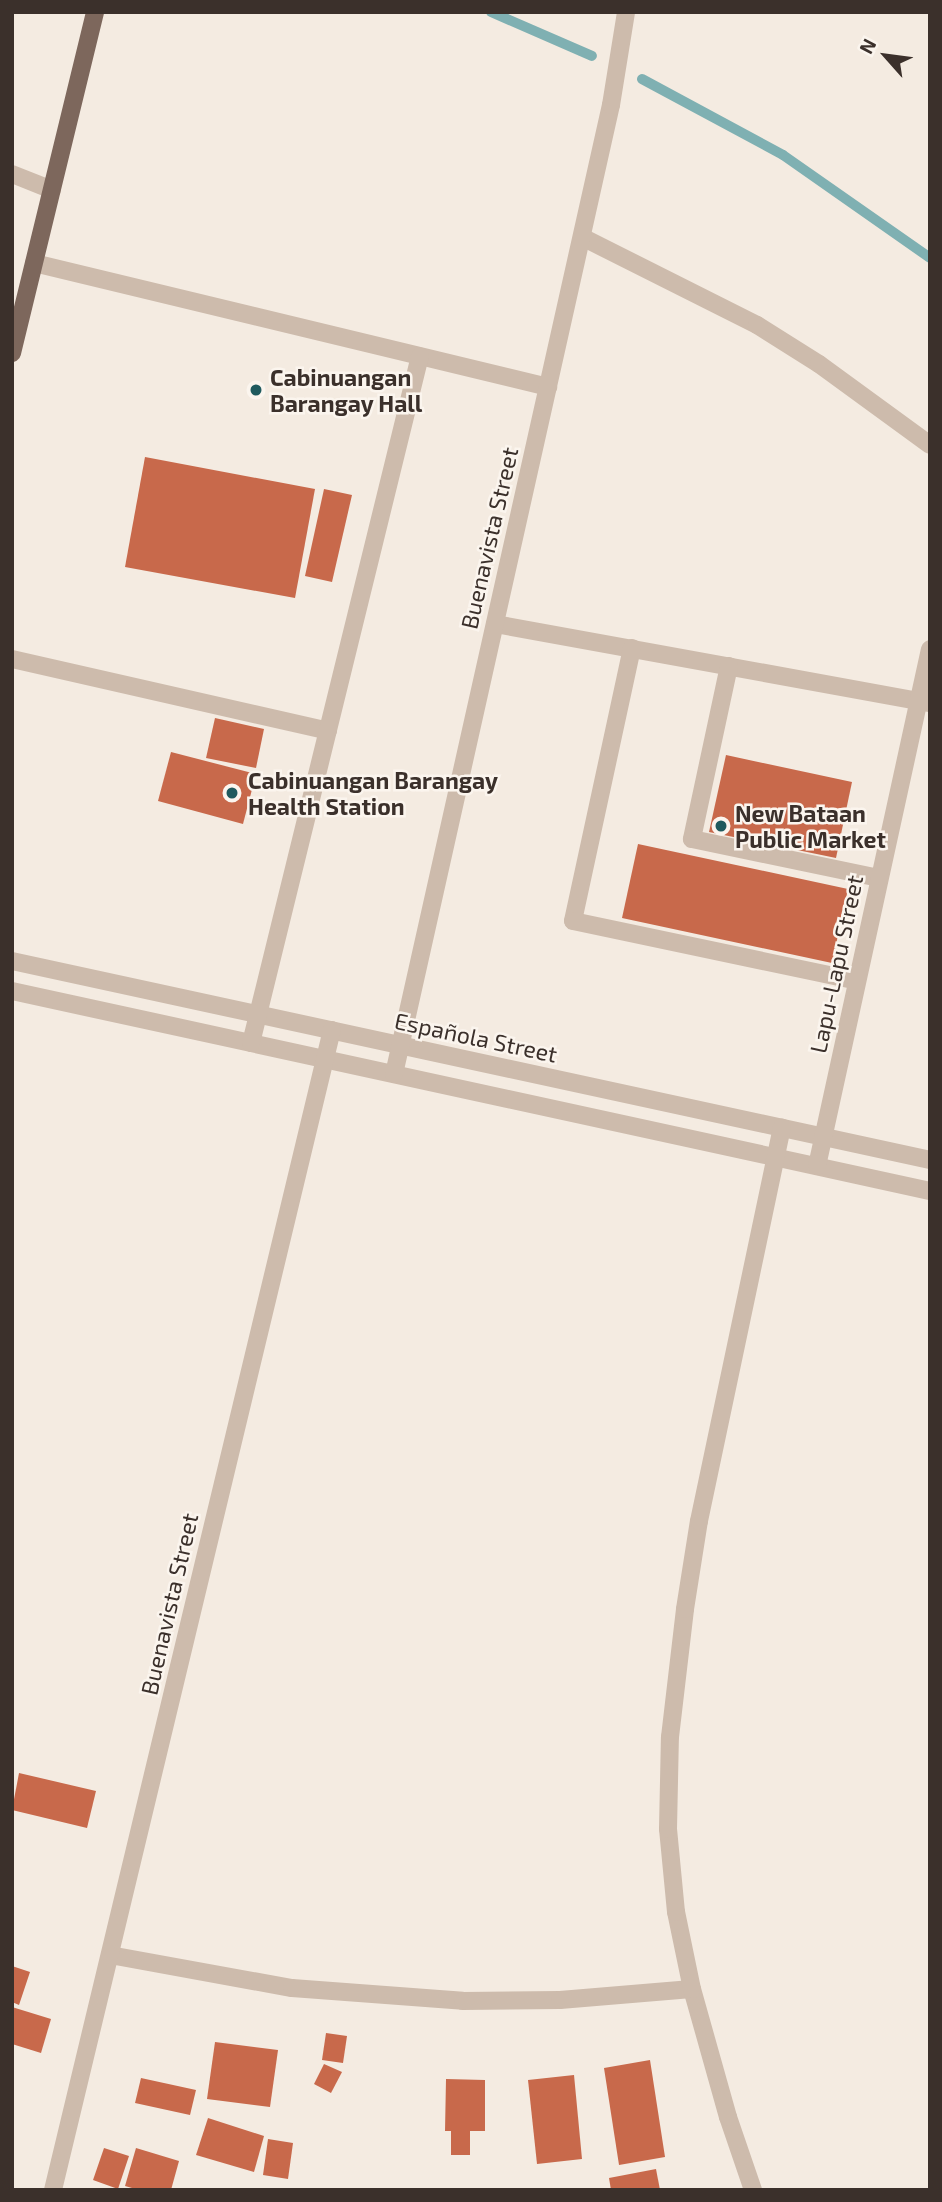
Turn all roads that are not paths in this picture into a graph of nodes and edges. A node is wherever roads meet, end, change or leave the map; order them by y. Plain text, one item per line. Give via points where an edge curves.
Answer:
1 (95, 12) edge
2 (626, 12) edge
3 (12, 174) edge
4 (52, 190) junction
5 (582, 237) junction
6 (34, 263) junction
7 (12, 353) edge
8 (420, 356) junction
9 (548, 387) junction
10 (930, 445) edge
11 (495, 624) junction
12 (632, 648) junction
13 (930, 649) edge
14 (12, 659) edge
15 (729, 666) junction
16 (924, 702) edge
17 (328, 731) junction
18 (879, 878) junction
19 (12, 961) edge
20 (857, 981) junction
21 (12, 991) edge
22 (258, 1014) junction
23 (332, 1030) junction
24 (251, 1043) junction
25 (400, 1045) junction
26 (325, 1059) junction
27 (394, 1074) junction
28 (782, 1128) junction
29 (824, 1137) junction
30 (776, 1157) junction
31 (930, 1160) edge
32 (817, 1166) junction
33 (930, 1191) edge
34 (110, 1955) junction
35 (692, 1989) junction
36 (53, 2190) edge
37 (753, 2190) edge

1 - 4 main road
2 - 5 street, Buenavista Street
3 - 4 street
4 - 6 main road
5 - 9 street, Buenavista Street
5 - 10 street via 757,325 820,364
6 - 7 main road
6 - 8 street
8 - 9 street
8 - 17 street
9 - 11 street, Buenavista Street
11 - 12 street
11 - 25 street, Buenavista Street
12 - 15 street
12 - 20 street via 572,921
13 - 16 street, Lapu-Lapu Street
14 - 17 street
15 - 16 street
15 - 18 street via 692,839
16 - 18 street, Lapu-Lapu Street
17 - 22 street
18 - 20 street, Lapu-Lapu Street
19 - 22 street, Española Street
20 - 29 street, Lapu-Lapu Street
21 - 24 street
22 - 23 street, Española Street
22 - 24 street
23 - 25 street, Española Street
23 - 26 street, Buenavista Street
24 - 26 street
25 - 27 street, Buenavista Street
25 - 28 street, Española Street
26 - 27 street
26 - 34 street, Buenavista Street
27 - 30 street
28 - 29 street, Española Street
28 - 30 street
29 - 31 street, Española Street
29 - 32 street, Lapu-Lapu Street
30 - 32 street
30 - 35 street via 699,1521 670,1737 667,1829 676,1912
32 - 33 street
34 - 35 street via 292,1987 463,2001 560,2000
34 - 36 street, Buenavista Street
35 - 37 street

